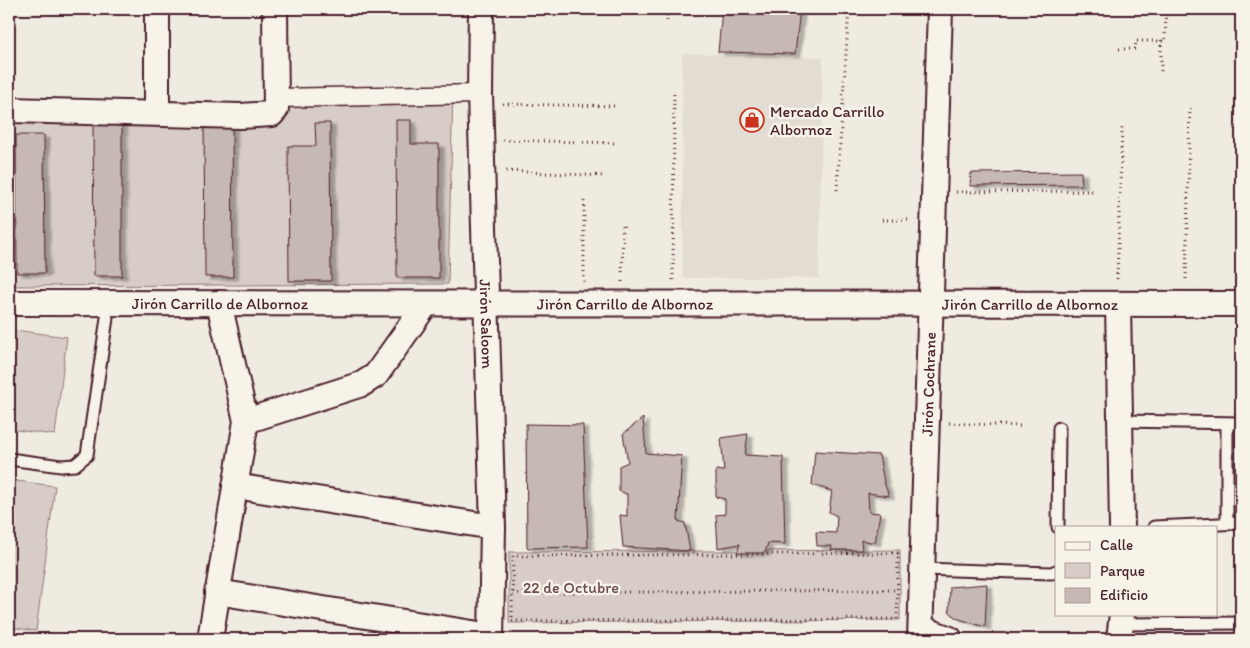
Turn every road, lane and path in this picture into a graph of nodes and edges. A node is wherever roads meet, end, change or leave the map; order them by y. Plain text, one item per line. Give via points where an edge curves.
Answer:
1 (157, 9) edge
2 (275, 9) edge
3 (481, 9) edge
4 (668, 9) edge
5 (849, 9) edge
6 (940, 9) edge
7 (1166, 9) edge
8 (667, 21) dead end
9 (1161, 40) junction
10 (1119, 49) dead end
11 (1162, 75) dead end
12 (674, 93) dead end
13 (276, 98) junction
14 (480, 99) junction
15 (615, 106) dead end
16 (1190, 106) dead end
17 (9, 110) edge
18 (157, 113) junction
19 (1122, 128) dead end
20 (482, 140) junction
21 (617, 143) dead end
22 (482, 170) junction
23 (605, 176) dead end
24 (837, 190) dead end
25 (934, 190) junction
26 (1095, 191) dead end
27 (584, 197) dead end
28 (882, 220) dead end
29 (933, 220) junction
30 (623, 225) dead end
31 (1117, 279) dead end
32 (1186, 279) dead end
33 (9, 303) edge
34 (219, 303) junction
35 (426, 304) junction
36 (485, 304) junction
37 (622, 304) junction
38 (673, 304) junction
39 (931, 304) junction
40 (1118, 304) junction
41 (1241, 304) edge
42 (583, 305) junction
43 (107, 318) dead end
44 (246, 421) junction
45 (1120, 421) junction
46 (927, 422) junction
47 (1241, 423) edge
48 (1227, 424) junction
49 (1021, 426) dead end
50 (1059, 428) dead end
51 (9, 459) edge
52 (235, 486) junction
53 (1227, 523) junction
54 (1241, 523) edge
55 (1058, 526) edge
56 (1122, 526) edge
57 (1172, 526) edge
58 (493, 527) junction
59 (898, 553) dead end
60 (513, 556) dead end
61 (922, 570) junction
62 (1055, 572) edge
63 (897, 590) dead end
64 (217, 592) junction
65 (512, 593) dead end
66 (897, 619) dead end
67 (512, 621) dead end
68 (1241, 623) edge
69 (1121, 626) edge
70 (921, 634) edge
71 (491, 637) edge
72 (210, 639) edge
73 (950, 639) edge

1 - 18 street
2 - 13 street
3 - 14 street, Jirón Saloom
4 - 8 path
5 - 24 path
6 - 25 street, Jirón Cochrane
7 - 9 path via 1165,41
9 - 10 path via 1136,41 1135,49
9 - 11 path
12 - 38 path
13 - 14 street
13 - 18 street via 272,114
14 - 15 path
14 - 20 street, Jirón Saloom
16 - 32 path
17 - 18 street
19 - 31 path
20 - 21 path
20 - 22 street, Jirón Saloom
22 - 23 path
22 - 36 street, Jirón Saloom
25 - 26 path
25 - 29 street, Jirón Cochrane
27 - 42 path
28 - 29 path
29 - 39 street, Jirón Cochrane
30 - 37 path
33 - 34 street, Jirón Carrillo de Albornoz
34 - 35 street, Jirón Carrillo de Albornoz
34 - 44 street
35 - 36 street, Jirón Carrillo de Albornoz
35 - 44 street via 376,375 362,384
36 - 42 street, Jirón Carrillo de Albornoz
36 - 58 street, Jirón Saloom
37 - 38 street, Jirón Carrillo de Albornoz
37 - 42 street, Jirón Carrillo de Albornoz
38 - 39 street, Jirón Carrillo de Albornoz
39 - 40 street, Jirón Carrillo de Albornoz
39 - 46 street, Jirón Cochrane
40 - 41 street, Jirón Carrillo de Albornoz
40 - 45 street
43 - 51 lane via 87,455 75,465 61,466
44 - 52 street
45 - 48 lane
45 - 56 street
46 - 49 path
46 - 61 street, Jirón Cochrane
47 - 48 lane
48 - 53 lane
50 - 55 lane
52 - 58 street
52 - 64 street
53 - 54 lane
53 - 57 lane
58 - 71 street, Jirón Saloom
59 - 60 path
61 - 62 lane
61 - 70 street, Jirón Cochrane
63 - 65 path
64 - 71 street
64 - 72 street
66 - 67 path
68 - 69 lane
70 - 73 street

